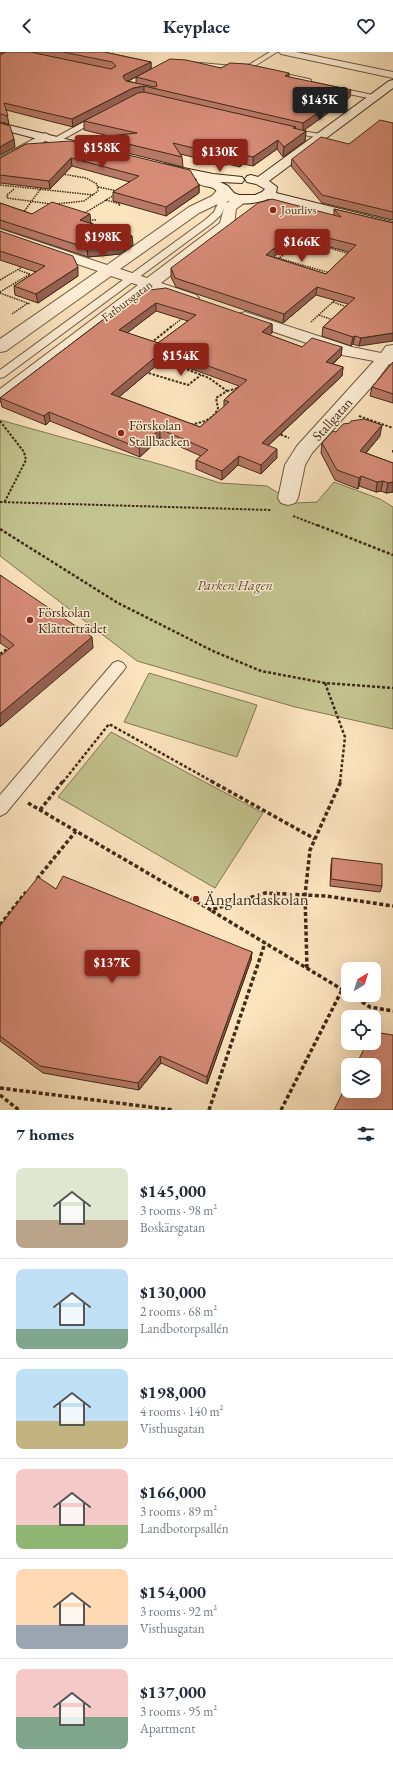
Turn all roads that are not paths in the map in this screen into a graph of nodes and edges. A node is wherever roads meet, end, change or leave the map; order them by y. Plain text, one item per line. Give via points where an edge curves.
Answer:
1 (274, 52) edge
2 (284, 52) edge
3 (181, 63) edge
4 (158, 68) edge
5 (247, 68) junction
6 (393, 75) edge
7 (393, 83) edge
8 (144, 95) edge
9 (373, 98) junction
10 (109, 112) edge
11 (0, 126) edge
12 (280, 128) edge
13 (320, 136) junction
14 (50, 138) junction
15 (104, 152) edge
16 (0, 162) edge
17 (154, 165) edge
18 (175, 170) junction
19 (238, 180) junction
20 (260, 181) junction
21 (268, 195) junction
22 (228, 199) junction
23 (393, 226) edge
24 (0, 233) edge
25 (108, 270) junction
26 (132, 278) junction
27 (150, 284) junction
28 (203, 302) edge
29 (229, 311) edge
30 (0, 347) edge
31 (390, 356) edge
32 (0, 375) edge
33 (0, 397) edge
34 (285, 508) road end
35 (118, 667) dead end
36 (0, 808) edge

1 - 5 lane
2 - 6 street
3 - 5 lane
4 - 8 lane via 128,84
5 - 9 lane via 309,80 305,84
7 - 9 street
9 - 13 street
10 - 14 lane
11 - 14 street
12 - 13 lane
13 - 20 street
14 - 15 street
14 - 16 street
17 - 18 street
18 - 19 street
18 - 22 street
19 - 20 street
19 - 22 street via 227,183
20 - 21 street via 270,187
21 - 22 street via 261,198
21 - 23 street
22 - 25 street via 217,199 194,210
22 - 26 lane via 208,222
22 - 27 street, Fatbursgatan via 227,225
24 - 25 street
25 - 26 street
25 - 30 street
26 - 27 street
26 - 32 lane
27 - 28 street
27 - 33 street, Fatbursgatan
29 - 31 street via 348,351
31 - 34 street, Stallgatan via 308,446 295,465
35 - 36 lane

